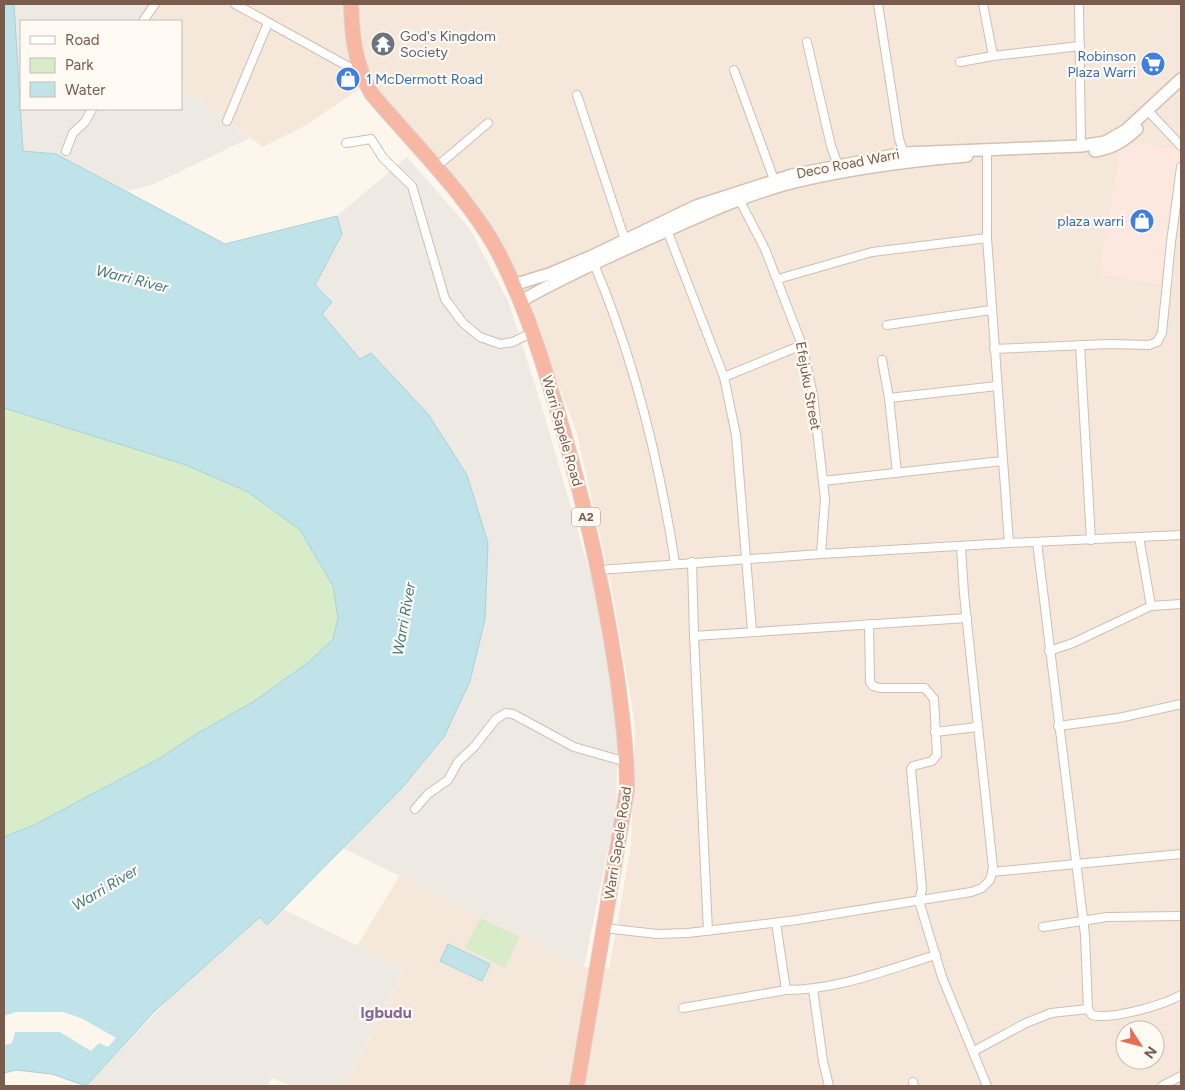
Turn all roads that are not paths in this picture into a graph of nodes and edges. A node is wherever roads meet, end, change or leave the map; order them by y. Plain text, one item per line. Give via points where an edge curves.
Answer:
1 (156, 4) edge
2 (235, 4) edge
3 (351, 4) edge
4 (878, 4) edge
5 (983, 4) edge
6 (1080, 4) edge
7 (144, 20) edge
8 (268, 22) junction
9 (806, 42) dead end
10 (1080, 46) junction
11 (993, 56) junction
12 (960, 62) dead end
13 (734, 70) dead end
14 (360, 73) junction
15 (1181, 79) edge
16 (1181, 88) edge
17 (577, 95) dead end
18 (91, 110) edge
19 (1152, 115) junction
20 (227, 121) dead end
21 (488, 123) dead end
22 (346, 143) dead end
23 (1081, 146) junction
24 (1181, 146) edge
25 (66, 151) dead end
26 (904, 153) junction
27 (987, 155) junction
28 (838, 165) junction
29 (1181, 167) edge
30 (436, 168) junction
31 (775, 184) junction
32 (740, 200) junction
33 (667, 230) junction
34 (987, 238) junction
35 (625, 240) junction
36 (594, 264) junction
37 (778, 279) junction
38 (513, 284) junction
39 (521, 301) junction
40 (992, 310) junction
41 (887, 324) dead end
42 (531, 333) junction
43 (802, 345) junction
44 (1080, 345) junction
45 (994, 349) junction
46 (882, 360) dead end
47 (724, 377) junction
48 (996, 386) junction
49 (889, 398) junction
50 (1002, 462) junction
51 (897, 474) junction
52 (823, 481) junction
53 (1181, 535) edge
54 (1139, 537) junction
55 (1091, 540) junction
56 (1037, 542) junction
57 (1009, 544) junction
58 (961, 547) junction
59 (821, 554) junction
60 (746, 559) junction
61 (692, 562) junction
62 (675, 564) junction
63 (599, 570) junction
64 (1181, 604) edge
65 (1151, 606) junction
66 (967, 618) junction
67 (869, 624) junction
68 (752, 631) junction
69 (694, 636) junction
70 (1049, 651) junction
71 (1181, 704) edge
72 (1058, 726) junction
73 (977, 727) junction
74 (936, 732) junction
75 (627, 762) junction
76 (415, 809) dead end
77 (1181, 854) edge
78 (1076, 865) junction
79 (992, 872) junction
80 (920, 901) junction
81 (1181, 916) edge
82 (1083, 920) junction
83 (776, 923) junction
84 (1043, 927) dead end
85 (604, 928) junction
86 (708, 931) junction
87 (936, 955) junction
88 (813, 989) junction
89 (786, 990) junction
90 (1181, 995) edge
91 (683, 1008) dead end
92 (1088, 1010) junction
93 (974, 1051) junction
94 (1181, 1076) edge
95 (577, 1086) edge
96 (829, 1086) edge
97 (987, 1086) edge
98 (1162, 1086) edge

1 - 7 street
2 - 8 street
3 - 14 highway, Warri Sapele Road / A2
4 - 26 street via 899,139
5 - 11 street
6 - 10 street
8 - 14 street
8 - 20 street
9 - 28 street
10 - 11 street
10 - 23 street
11 - 12 street
13 - 31 street
14 - 30 highway, Warri Sapele Road / A2 via 371,93
15 - 23 main road, Deco Road Warri via 1126,130 1105,142
16 - 19 main road, Deco Road Warri
17 - 35 street
18 - 25 street via 73,133
19 - 24 street
19 - 27 main road, Deco Road Warri via 1125,140 1110,148 1075,154
21 - 30 street
22 - 42 street via 371,138 394,171 412,186 444,299 463,323 480,336 500,344 514,342
23 - 26 main road, Deco Road Warri
26 - 28 main road, Deco Road Warri
27 - 31 main road, Deco Road Warri via 906,161
27 - 34 street
28 - 31 main road, Deco Road Warri
29 - 44 street via 1160,337 1149,345
30 - 38 highway, Warri Sapele Road / A2 via 480,224 499,253
31 - 32 main road, Deco Road Warri
31 - 35 main road, Deco Road Warri via 696,206
32 - 33 main road, Deco Road Warri
32 - 37 street, Efejuku Street
33 - 36 main road, Deco Road Warri
33 - 47 street
34 - 37 street via 872,252
34 - 40 street
35 - 38 main road, Deco Road Warri via 549,274
36 - 39 main road, Deco Road Warri
36 - 62 street via 631,362 649,424
37 - 43 street, Efejuku Street
38 - 39 highway, Warri Sapele Road / A2
39 - 42 highway, Warri Sapele Road / A2
40 - 41 street
40 - 45 street
42 - 63 highway, Warri Sapele Road / A2 via 550,385
43 - 47 street
43 - 52 street, Efejuku Street
44 - 45 street
44 - 55 street
45 - 48 street
46 - 49 street
47 - 60 street via 736,434
48 - 49 street
48 - 50 street
49 - 51 street
50 - 51 street
50 - 57 street
51 - 52 street
52 - 59 street, Efejuku Street
53 - 54 street
54 - 55 street
54 - 65 street
55 - 56 street
56 - 57 street
56 - 70 street
57 - 58 street
58 - 59 street
58 - 66 street
59 - 60 street
60 - 61 street
60 - 68 street
61 - 62 street
61 - 69 street
62 - 63 street
63 - 75 highway, Warri Sapele Road / A2 via 610,628
64 - 65 street
65 - 70 street
66 - 67 street
66 - 73 street
67 - 68 street
67 - 74 street via 870,682 880,688 925,688 934,699
68 - 69 street
69 - 86 street
70 - 72 street
71 - 72 street via 1119,718
72 - 78 street
73 - 74 street
73 - 79 street
74 - 80 street via 937,755 932,761 910,769 922,889
75 - 76 street via 574,747 513,714 506,714 496,719 458,762 448,780 428,794
75 - 85 highway, Warri Sapele Road / A2 via 627,790
77 - 78 street
78 - 79 street
78 - 82 street
79 - 80 street via 990,880 982,888
80 - 83 street
80 - 87 street
81 - 82 street
82 - 84 street
82 - 92 street
83 - 86 street
83 - 89 street
85 - 86 street via 657,934
85 - 95 highway, Warri Sapele Road / A2
87 - 88 street via 874,973 861,980
87 - 93 street via 942,977
88 - 89 street
88 - 96 street
89 - 91 street
90 - 92 street via 1165,1004 1110,1016 1092,1015
92 - 93 street via 1051,1013
93 - 97 street
94 - 98 street

